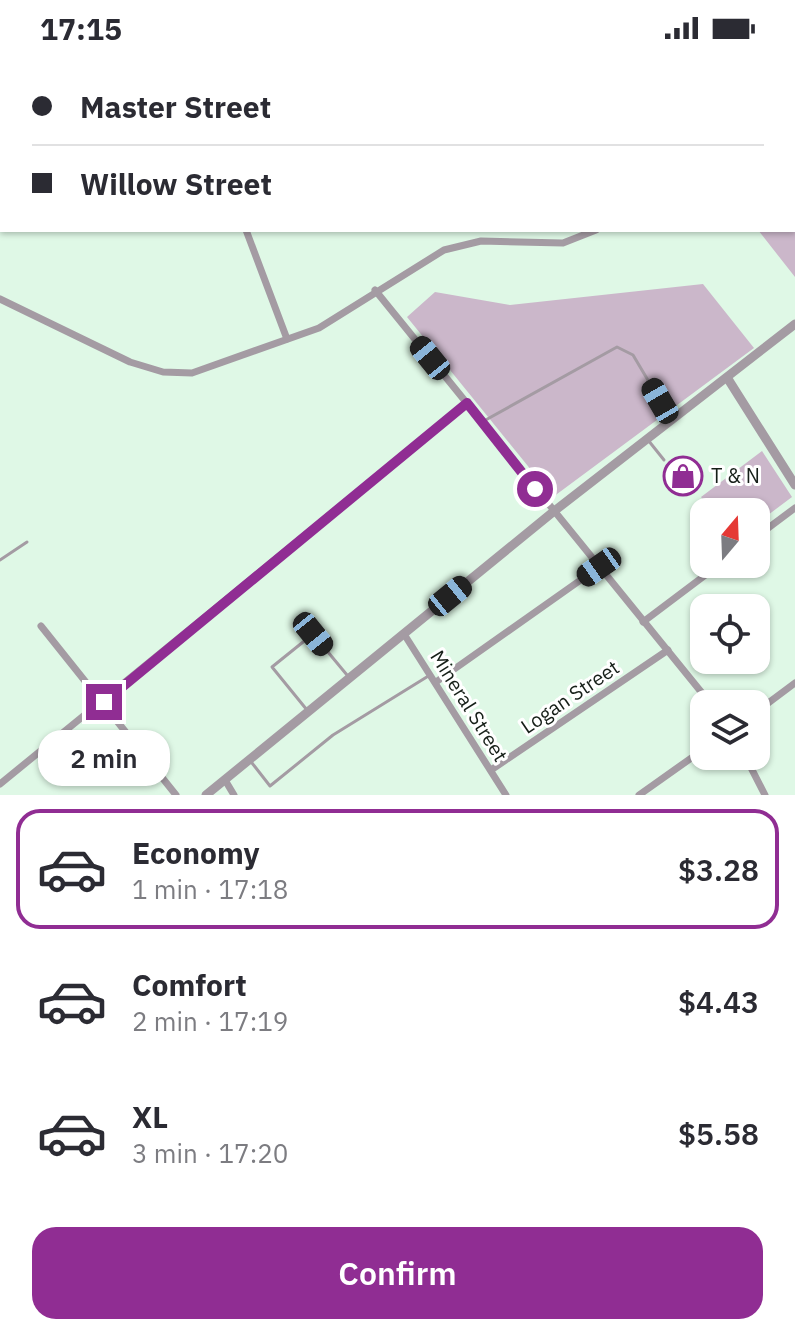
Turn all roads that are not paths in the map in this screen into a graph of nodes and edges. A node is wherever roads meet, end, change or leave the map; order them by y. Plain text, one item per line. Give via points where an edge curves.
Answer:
1 (247, 232) edge
2 (591, 232) edge
3 (375, 290) junction
4 (0, 299) edge
5 (795, 324) edge
6 (287, 339) junction
7 (728, 379) junction
8 (467, 403) junction
9 (482, 422) junction
10 (672, 422) junction
11 (648, 440) junction
12 (664, 460) dead end
13 (795, 485) edge
14 (795, 508) edge
15 (553, 512) junction
16 (770, 527) edge
17 (27, 542) dead end
18 (0, 560) edge
19 (599, 567) junction
20 (701, 578) edge
21 (643, 622) junction
22 (41, 626) dead end
23 (404, 634) junction
24 (668, 650) junction
25 (349, 678) junction
26 (433, 679) junction
27 (795, 683) edge
28 (700, 690) edge
29 (104, 702) junction
30 (770, 702) edge
31 (308, 712) junction
32 (690, 759) edge
33 (250, 760) junction
34 (491, 770) junction
35 (752, 770) edge
36 (225, 780) junction
37 (0, 784) edge
38 (176, 795) edge
39 (206, 795) edge
40 (234, 795) edge
41 (506, 795) edge
42 (639, 795) edge
43 (765, 795) edge

1 - 6 street
2 - 3 street via 563,243 463,244 424,259
3 - 6 street via 337,318
3 - 8 street
4 - 6 street via 130,362 163,372 206,370
5 - 7 street
7 - 10 street
7 - 13 street
8 - 9 street
8 - 29 street
9 - 10 lane via 617,347 633,355
9 - 15 street
10 - 11 street
11 - 12 lane
11 - 15 street
14 - 16 street
15 - 19 street
15 - 23 street
17 - 18 lane
19 - 21 street
19 - 26 street
20 - 21 street
21 - 24 street
22 - 29 street
23 - 25 street
23 - 26 street, Mineral Street
24 - 28 street
24 - 34 street, Logan Street
25 - 31 street
25 - 31 lane via 313,634 272,667
26 - 33 lane via 333,735 270,786
26 - 34 street, Mineral Street
27 - 30 street
29 - 37 street
29 - 38 street
31 - 33 street
32 - 42 street
33 - 36 street
34 - 41 street, Mineral Street
35 - 43 street
36 - 39 street
36 - 40 street

